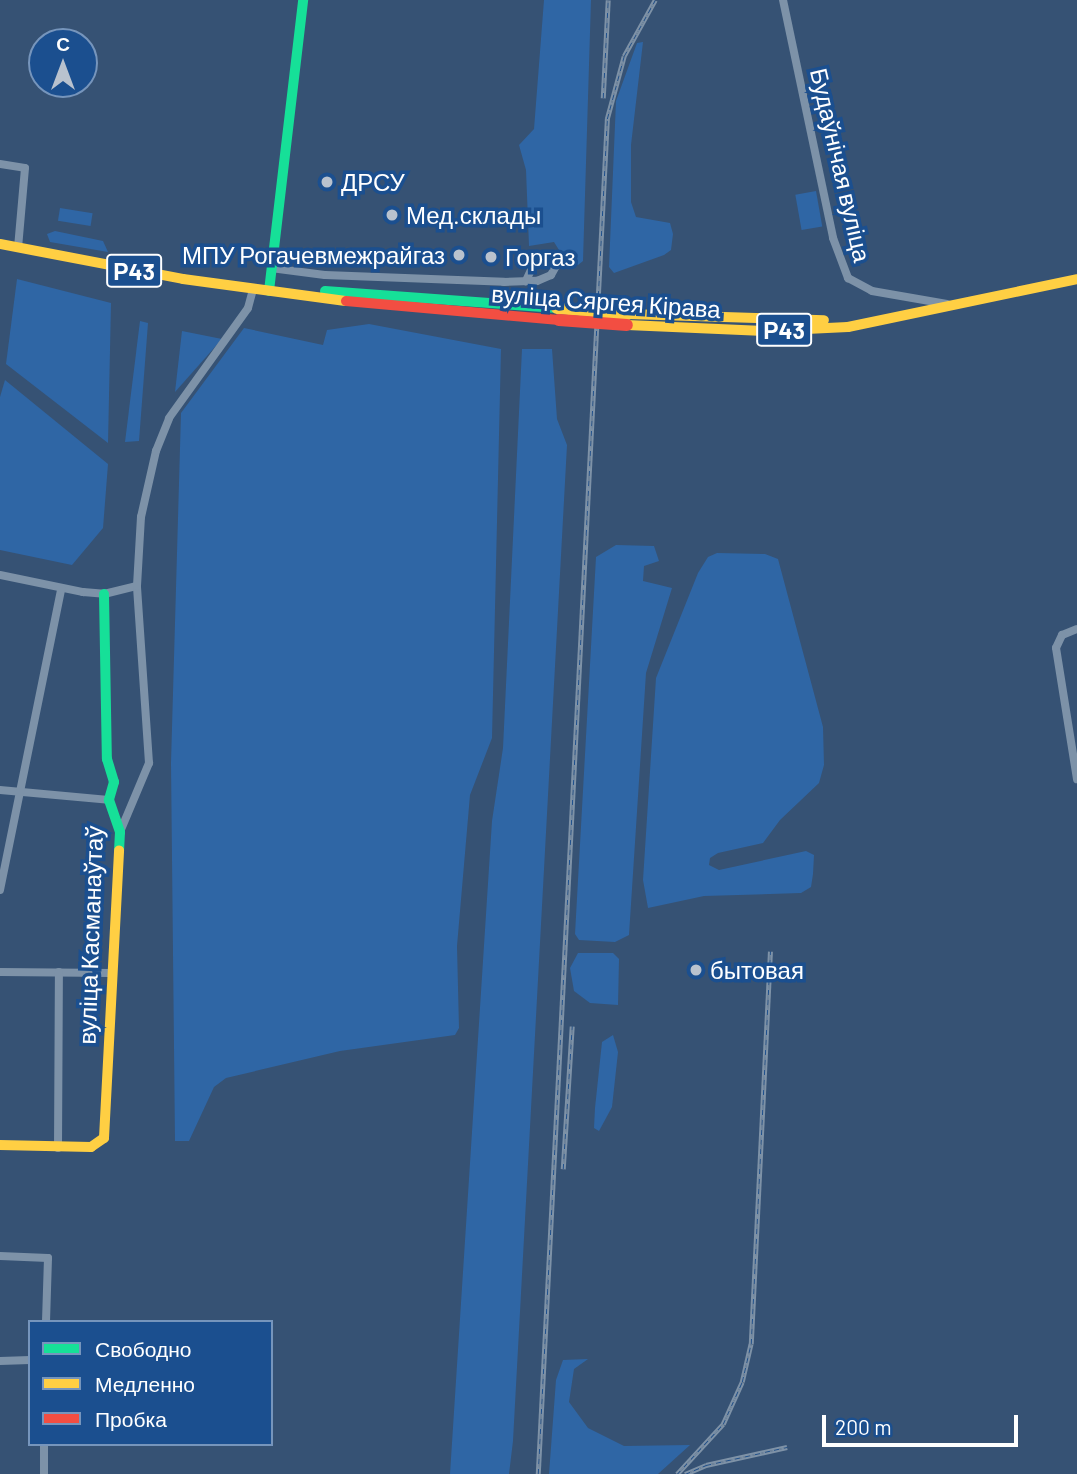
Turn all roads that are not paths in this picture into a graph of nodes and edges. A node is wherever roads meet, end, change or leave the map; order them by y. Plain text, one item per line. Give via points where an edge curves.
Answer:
1 (303, 0) edge
2 (783, 0) edge
3 (0, 164) edge
4 (0, 244) edge
5 (18, 248) junction
6 (271, 268) junction
7 (1077, 279) edge
8 (526, 281) dead end
9 (253, 289) junction
10 (269, 290) junction
11 (906, 296) junction
12 (938, 306) junction
13 (909, 313) junction
14 (627, 320) junction
15 (0, 575) edge
16 (137, 586) junction
17 (61, 589) junction
18 (104, 594) junction
19 (1077, 629) edge
20 (1077, 779) edge
21 (0, 790) edge
22 (20, 792) junction
23 (109, 800) junction
24 (120, 832) junction
25 (0, 890) edge
26 (0, 972) edge
27 (59, 972) junction
28 (111, 972) junction
29 (0, 1145) edge
30 (58, 1148) junction
31 (0, 1256) edge
32 (46, 1320) edge
33 (28, 1360) edge
34 (0, 1361) edge
35 (44, 1446) edge
36 (44, 1474) edge

1 - 6 main road
2 - 11 street, Будаўнічая вуліца via 839,260 857,286
3 - 5 street via 25,168
4 - 5 main road, вуліца Сяргея Кірава / Р43
5 - 9 main road, вуліца Сяргея Кірава / Р43
6 - 8 street via 324,275
6 - 10 main road
7 - 12 main road, вуліца Сяргея Кірава / Р43 via 960,306
9 - 10 main road, вуліца Сяргея Кірава / Р43
9 - 16 street via 248,308 224,348 163,429 142,517
10 - 14 main road, вуліца Сяргея Кірава / Р43, bridge
11 - 12 street, Будаўнічая вуліца
11 - 13 street via 912,305
12 - 13 main road, вуліца Сяргея Кірава / Р43
12 - 14 main road, вуліца Сяргея Кірава / Р43 via 884,323 804,330
13 - 14 main road, вуліца Сяргея Кірава / Р43 via 799,321
15 - 17 street
16 - 18 street
16 - 24 street via 149,763
17 - 18 street
17 - 22 street
18 - 23 main road, вуліца Касманаўтаў via 107,759 114,782
19 - 20 street via 1062,635 1056,648
21 - 22 street
22 - 23 street
22 - 25 street
23 - 24 main road, вуліца Касманаўтаў
24 - 28 main road, вуліца Касманаўтаў
26 - 27 street
27 - 28 street
27 - 30 street
28 - 30 main road, вуліца Касманаўтаў via 104,1138 91,1147
29 - 30 main road
31 - 32 street via 48,1258
33 - 34 street
35 - 36 street

